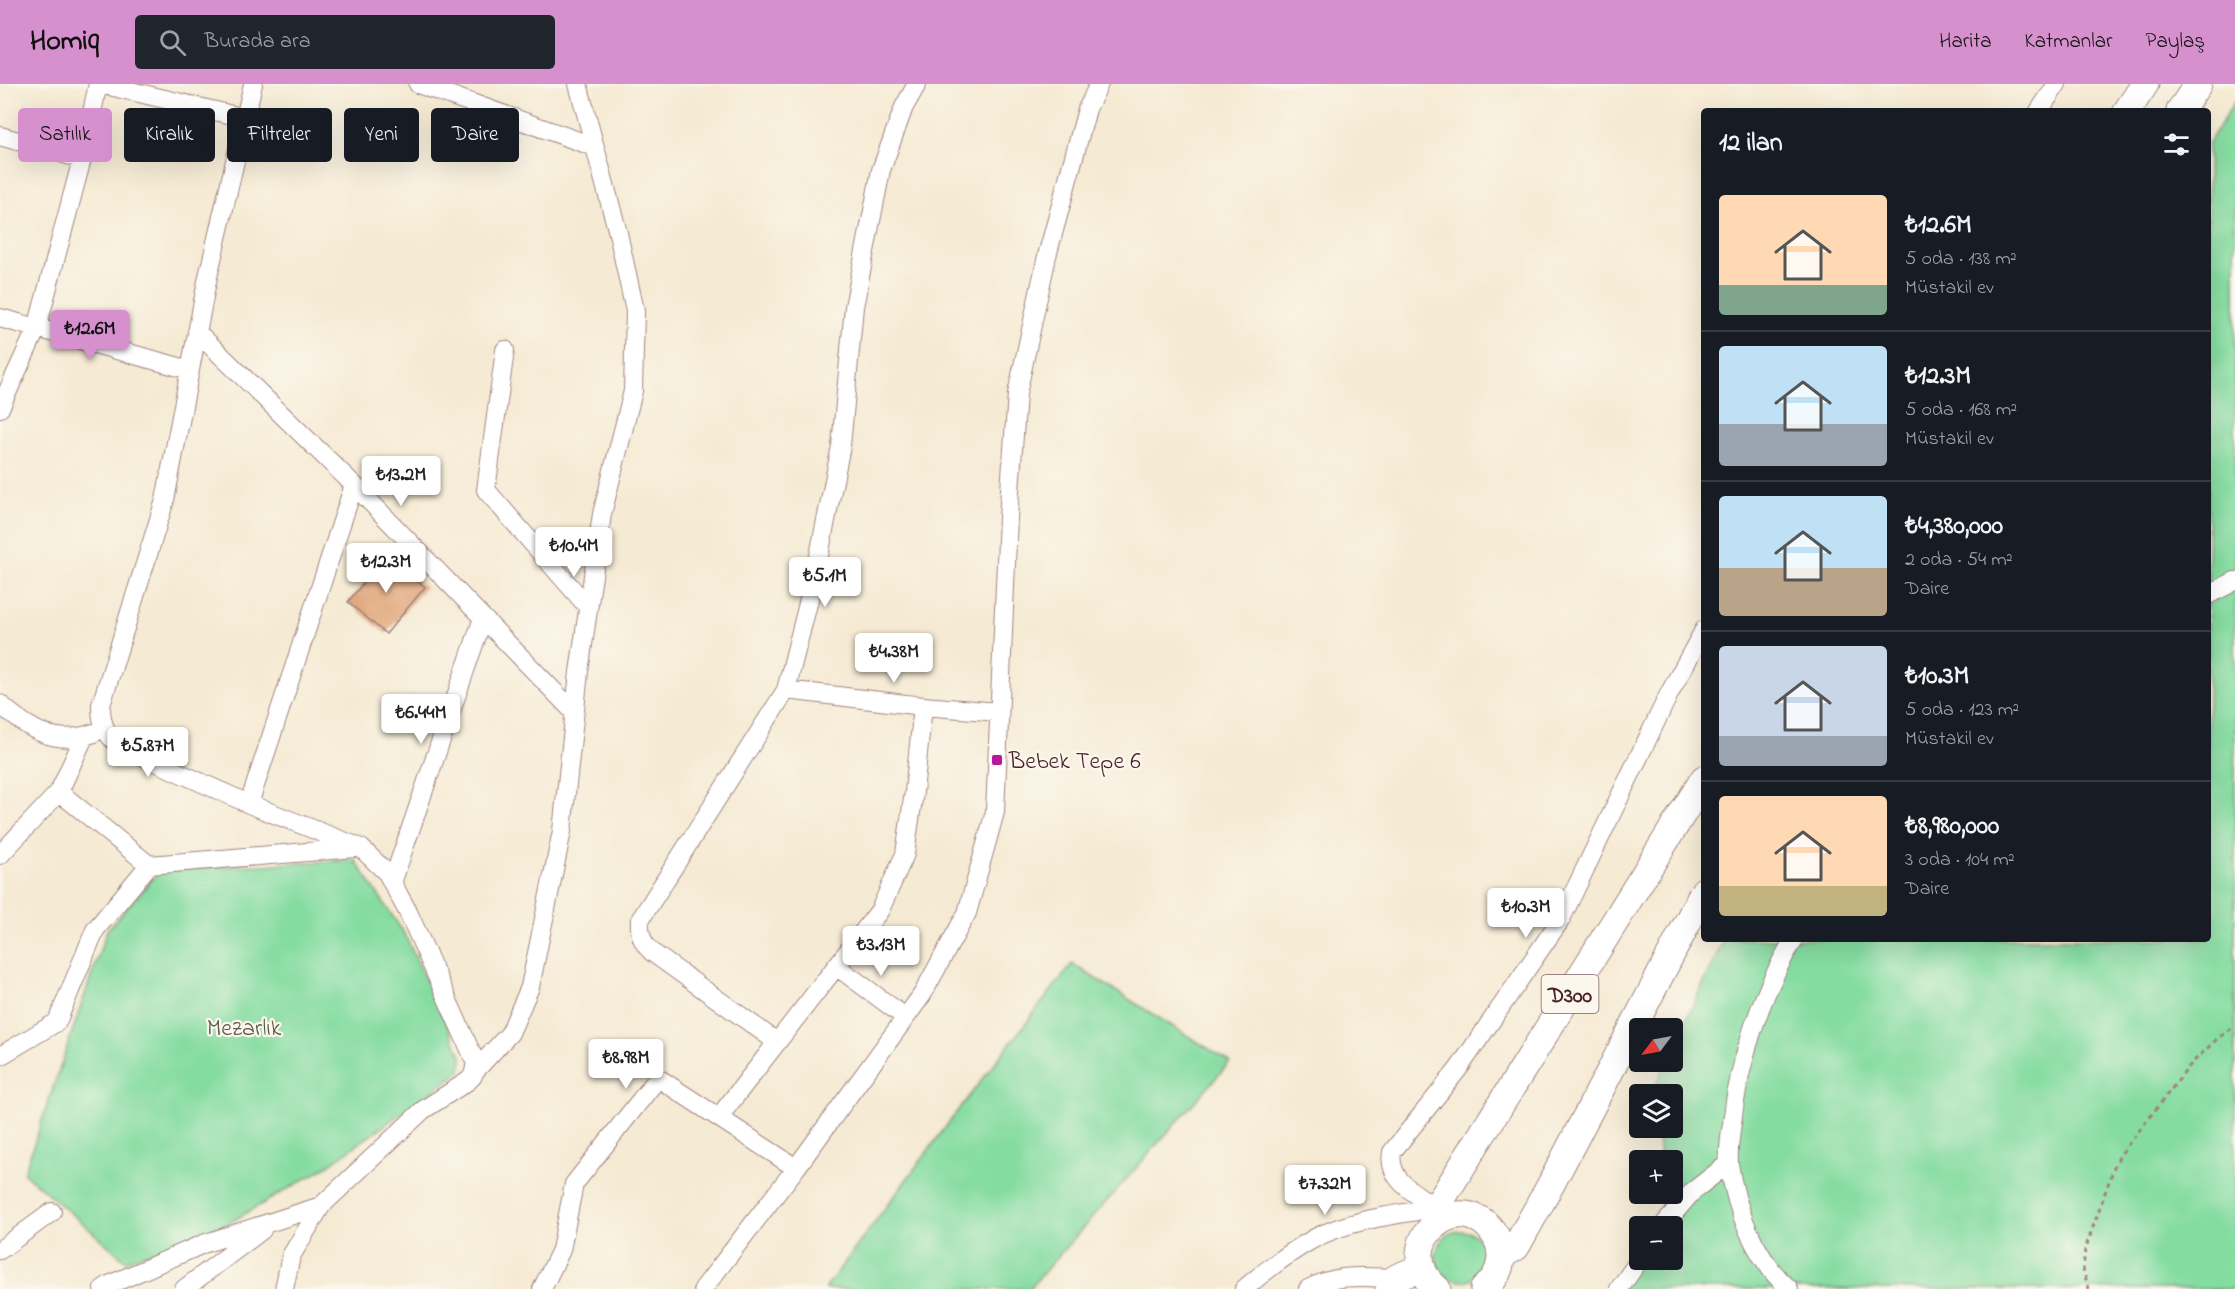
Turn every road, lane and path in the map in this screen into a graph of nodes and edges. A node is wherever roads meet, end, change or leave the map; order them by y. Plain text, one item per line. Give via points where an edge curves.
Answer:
1 (99, 84) edge
2 (253, 84) edge
3 (418, 84) edge
4 (578, 84) edge
5 (916, 84) edge
6 (1099, 84) edge
7 (2057, 84) edge
8 (2145, 84) edge
9 (2198, 84) edge
10 (94, 108) edge
11 (247, 108) edge
12 (2041, 108) edge
13 (2129, 108) edge
14 (2182, 108) edge
15 (227, 114) edge
16 (0, 136) edge
17 (18, 141) edge
18 (595, 147) junction
19 (81, 162) edge
20 (235, 162) edge
21 (0, 318) edge
22 (37, 328) junction
23 (197, 332) junction
24 (505, 350) dead end
25 (190, 370) junction
26 (0, 408) edge
27 (354, 485) junction
28 (2235, 581) edge
29 (2211, 593) edge
30 (588, 607) junction
31 (483, 618) junction
32 (1701, 635) edge
33 (786, 690) junction
34 (0, 704) edge
35 (923, 706) junction
36 (574, 712) junction
37 (999, 712) junction
38 (105, 730) junction
39 (84, 737) junction
40 (1701, 784) edge
41 (59, 792) junction
42 (249, 804) junction
43 (361, 848) junction
44 (0, 855) edge
45 (149, 865) junction
46 (392, 883) junction
47 (1701, 897) edge
48 (1792, 942) edge
49 (836, 966) junction
50 (905, 1017) junction
51 (2235, 1026) edge
52 (777, 1041) junction
53 (0, 1056) edge
54 (476, 1070) junction
55 (719, 1117) junction
56 (1729, 1163) junction
57 (796, 1168) junction
58 (321, 1206) junction
59 (52, 1212) dead end
60 (1440, 1214) junction
61 (1671, 1216) edge
62 (274, 1221) junction
63 (0, 1250) edge
64 (1509, 1251) junction
65 (1422, 1267) junction
66 (1632, 1270) edge
67 (1392, 1284) edge
68 (103, 1289) edge
69 (184, 1289) edge
70 (284, 1289) edge
71 (542, 1289) edge
72 (703, 1289) edge
73 (1244, 1289) edge
74 (1308, 1289) edge
75 (1437, 1289) edge
76 (1484, 1289) edge
77 (1619, 1289) edge
78 (1789, 1289) edge
79 (2089, 1289) edge

1 - 10 street
1 - 15 street
2 - 11 street
3 - 18 street
4 - 18 street
5 - 33 street via 880,170 854,308 841,446 814,580
6 - 37 street via 1088,109 1047,256 1017,394
7 - 12 street
8 - 13 highway
9 - 14 highway
16 - 17 street
18 - 30 street via 635,311 633,391 602,514
19 - 22 street
20 - 23 street
21 - 22 street
22 - 25 street
22 - 26 street
23 - 25 street
23 - 27 street
24 - 30 street via 486,490
25 - 38 street via 165,500 101,705
27 - 31 street
27 - 42 street
28 - 29 street
30 - 36 street
31 - 36 street
31 - 46 street
32 - 60 street via 1561,919 1459,1068 1392,1152 1395,1176
33 - 35 street
33 - 52 street via 644,911 639,929 653,952
34 - 39 street via 21,723 41,733 62,738
35 - 37 street
35 - 49 street via 905,854 880,910
36 - 54 street via 562,831 530,987 510,1033
37 - 50 street via 995,812 967,913 922,995
38 - 39 street
38 - 42 street via 122,747
39 - 41 street
40 - 60 highway, D300
41 - 44 street
41 - 45 street
42 - 43 street
43 - 45 street
43 - 46 street
45 - 53 street via 95,930 57,1022
46 - 54 street via 475,1057
47 - 64 highway via 1561,1165
48 - 56 street via 1745,1057 1734,1106
49 - 50 street
49 - 52 street
50 - 57 street
51 - 79 path via 2191,1064 2120,1155 2085,1250
52 - 55 street
54 - 58 street via 468,1081 423,1110
55 - 57 street
55 - 71 street via 658,1077 574,1184 561,1250
56 - 61 street via 1693,1191
56 - 78 street via 1752,1240
57 - 72 street
58 - 62 street
58 - 70 street via 291,1256
59 - 63 street
60 - 64 highway via 1480,1220
60 - 65 highway via 1425,1236
60 - 73 street via 1365,1221 1316,1238 1265,1270
62 - 68 street via 203,1244
62 - 69 street
64 - 76 highway via 1497,1275
65 - 67 highway
65 - 75 highway
66 - 77 street
67 - 74 street via 1350,1276

